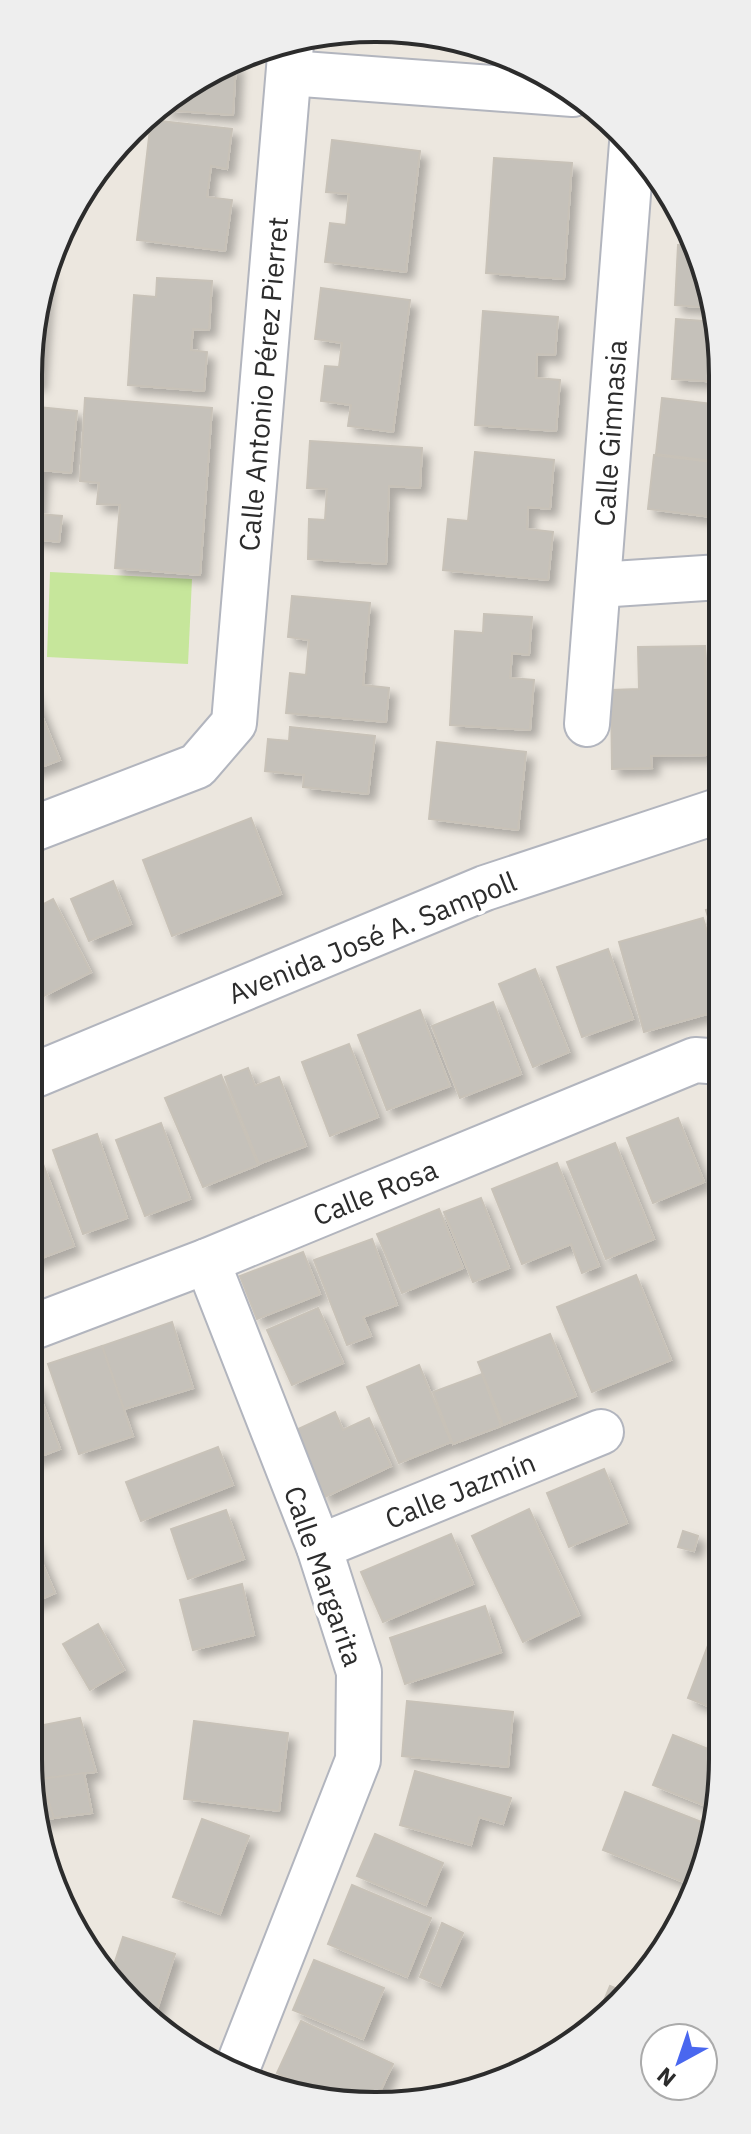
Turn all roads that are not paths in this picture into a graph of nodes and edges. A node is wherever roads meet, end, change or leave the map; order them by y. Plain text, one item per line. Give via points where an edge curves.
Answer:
1 (290, 58) edge
2 (549, 91) edge
3 (631, 161) edge
4 (709, 578) edge
5 (598, 585) junction
6 (587, 724) dead end
7 (709, 814) edge
8 (42, 826) edge
9 (709, 1061) edge
10 (42, 1072) edge
11 (207, 1261) junction
12 (42, 1324) edge
13 (601, 1432) dead end
14 (319, 1547) junction
15 (239, 2063) edge

1 - 2 street
1 - 8 street, Calle Antonio Pérez Pierret via 234,723 197,766
3 - 5 street, Calle Gimnasia
4 - 5 street
5 - 6 street, Calle Gimnasia
7 - 10 street, Avenida José A. Sampoll via 485,888
9 - 11 street, Calle Rosa via 695,1060
11 - 12 street, Calle Rosa
11 - 14 street, Calle Margarita
13 - 14 street, Calle Jazmín
14 - 15 street, Calle Margarita via 359,1672 358,1760

